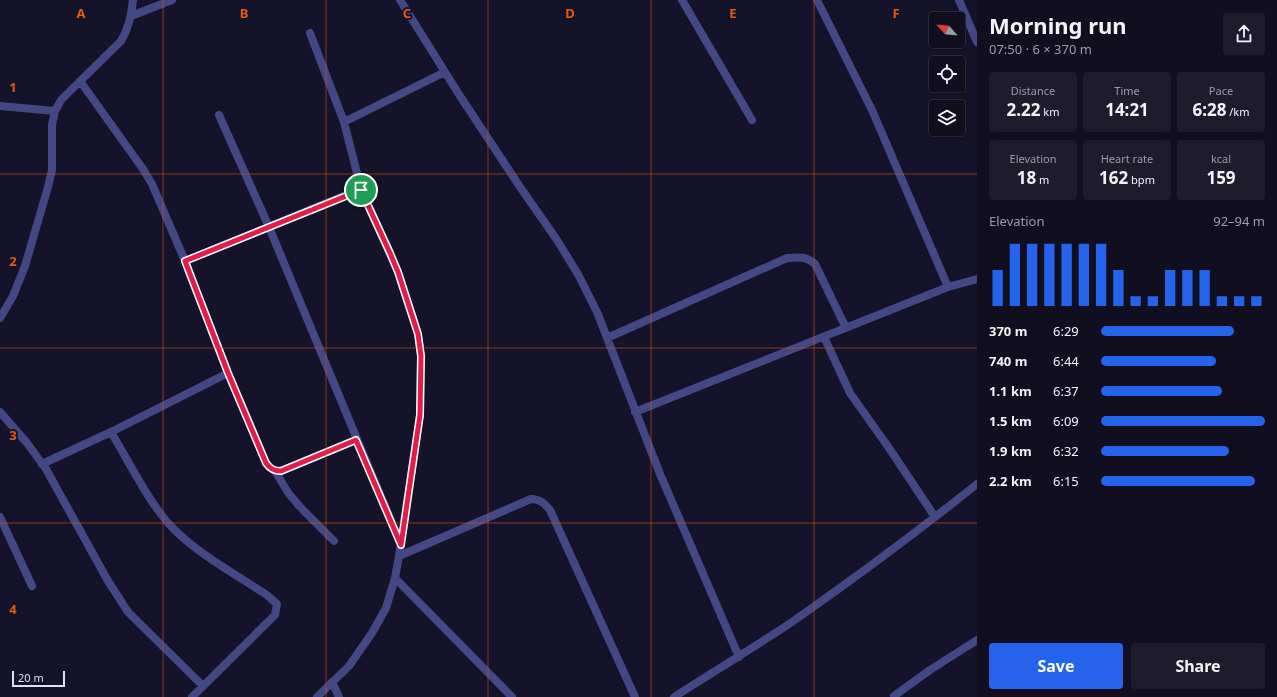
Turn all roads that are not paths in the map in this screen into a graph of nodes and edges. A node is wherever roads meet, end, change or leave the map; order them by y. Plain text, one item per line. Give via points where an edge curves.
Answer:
1 (132, 0) edge
2 (172, 0) edge
3 (400, 0) edge
4 (682, 0) edge
5 (817, 0) edge
6 (959, 0) edge
7 (131, 16) junction
8 (310, 32) dead end
9 (977, 42) edge
10 (445, 72) junction
11 (80, 81) junction
12 (0, 106) edge
13 (55, 111) junction
14 (219, 115) dead end
15 (752, 120) dead end
16 (344, 122) junction
17 (361, 190) junction
18 (269, 227) junction
19 (185, 261) junction
20 (977, 279) edge
21 (948, 286) junction
22 (0, 318) edge
23 (846, 328) junction
24 (824, 337) junction
25 (607, 338) junction
26 (228, 373) junction
27 (0, 412) edge
28 (635, 412) junction
29 (111, 432) junction
30 (356, 440) junction
31 (42, 464) junction
32 (275, 471) junction
33 (977, 484) edge
34 (0, 517) edge
35 (935, 518) junction
36 (334, 541) dead end
37 (401, 545) junction
38 (399, 556) junction
39 (396, 578) junction
40 (32, 586) dead end
41 (977, 640) edge
42 (738, 657) junction
43 (332, 682) junction
44 (203, 686) junction
45 (894, 696) edge
46 (192, 697) edge
47 (317, 697) edge
48 (339, 697) edge
49 (512, 697) edge
50 (634, 697) edge
51 (674, 697) edge

1 - 7 street
2 - 7 street
3 - 10 street
4 - 15 street
5 - 21 street via 872,110
6 - 9 street
7 - 11 street via 121,41
8 - 16 street
10 - 16 street
10 - 25 street via 579,276
11 - 13 street via 61,100
11 - 19 street via 152,184
12 - 13 street
13 - 22 street via 52,125 52,170 48,187 25,266 13,296
14 - 18 street
16 - 17 street
17 - 18 street
17 - 37 street via 398,272 418,334 421,356 420,415
18 - 19 street
18 - 30 street
19 - 26 street
20 - 21 street
21 - 23 street
23 - 24 street
23 - 25 street via 815,264 801,257 788,258
24 - 28 street
24 - 35 street via 850,393
25 - 28 street
26 - 29 street
26 - 32 street via 266,463
27 - 31 street
28 - 42 street
29 - 31 street
29 - 44 street via 168,523 191,544 277,604 275,615
30 - 32 street via 281,471
30 - 37 street
31 - 44 street via 128,612
32 - 36 street via 289,494
33 - 35 street
34 - 40 street
35 - 42 street via 792,622
37 - 38 street
38 - 39 street
38 - 50 street via 531,499 538,499 550,510
39 - 43 street via 386,608 372,633 349,666
39 - 49 street
41 - 45 street
42 - 51 street
43 - 47 street
43 - 48 street
44 - 46 street

